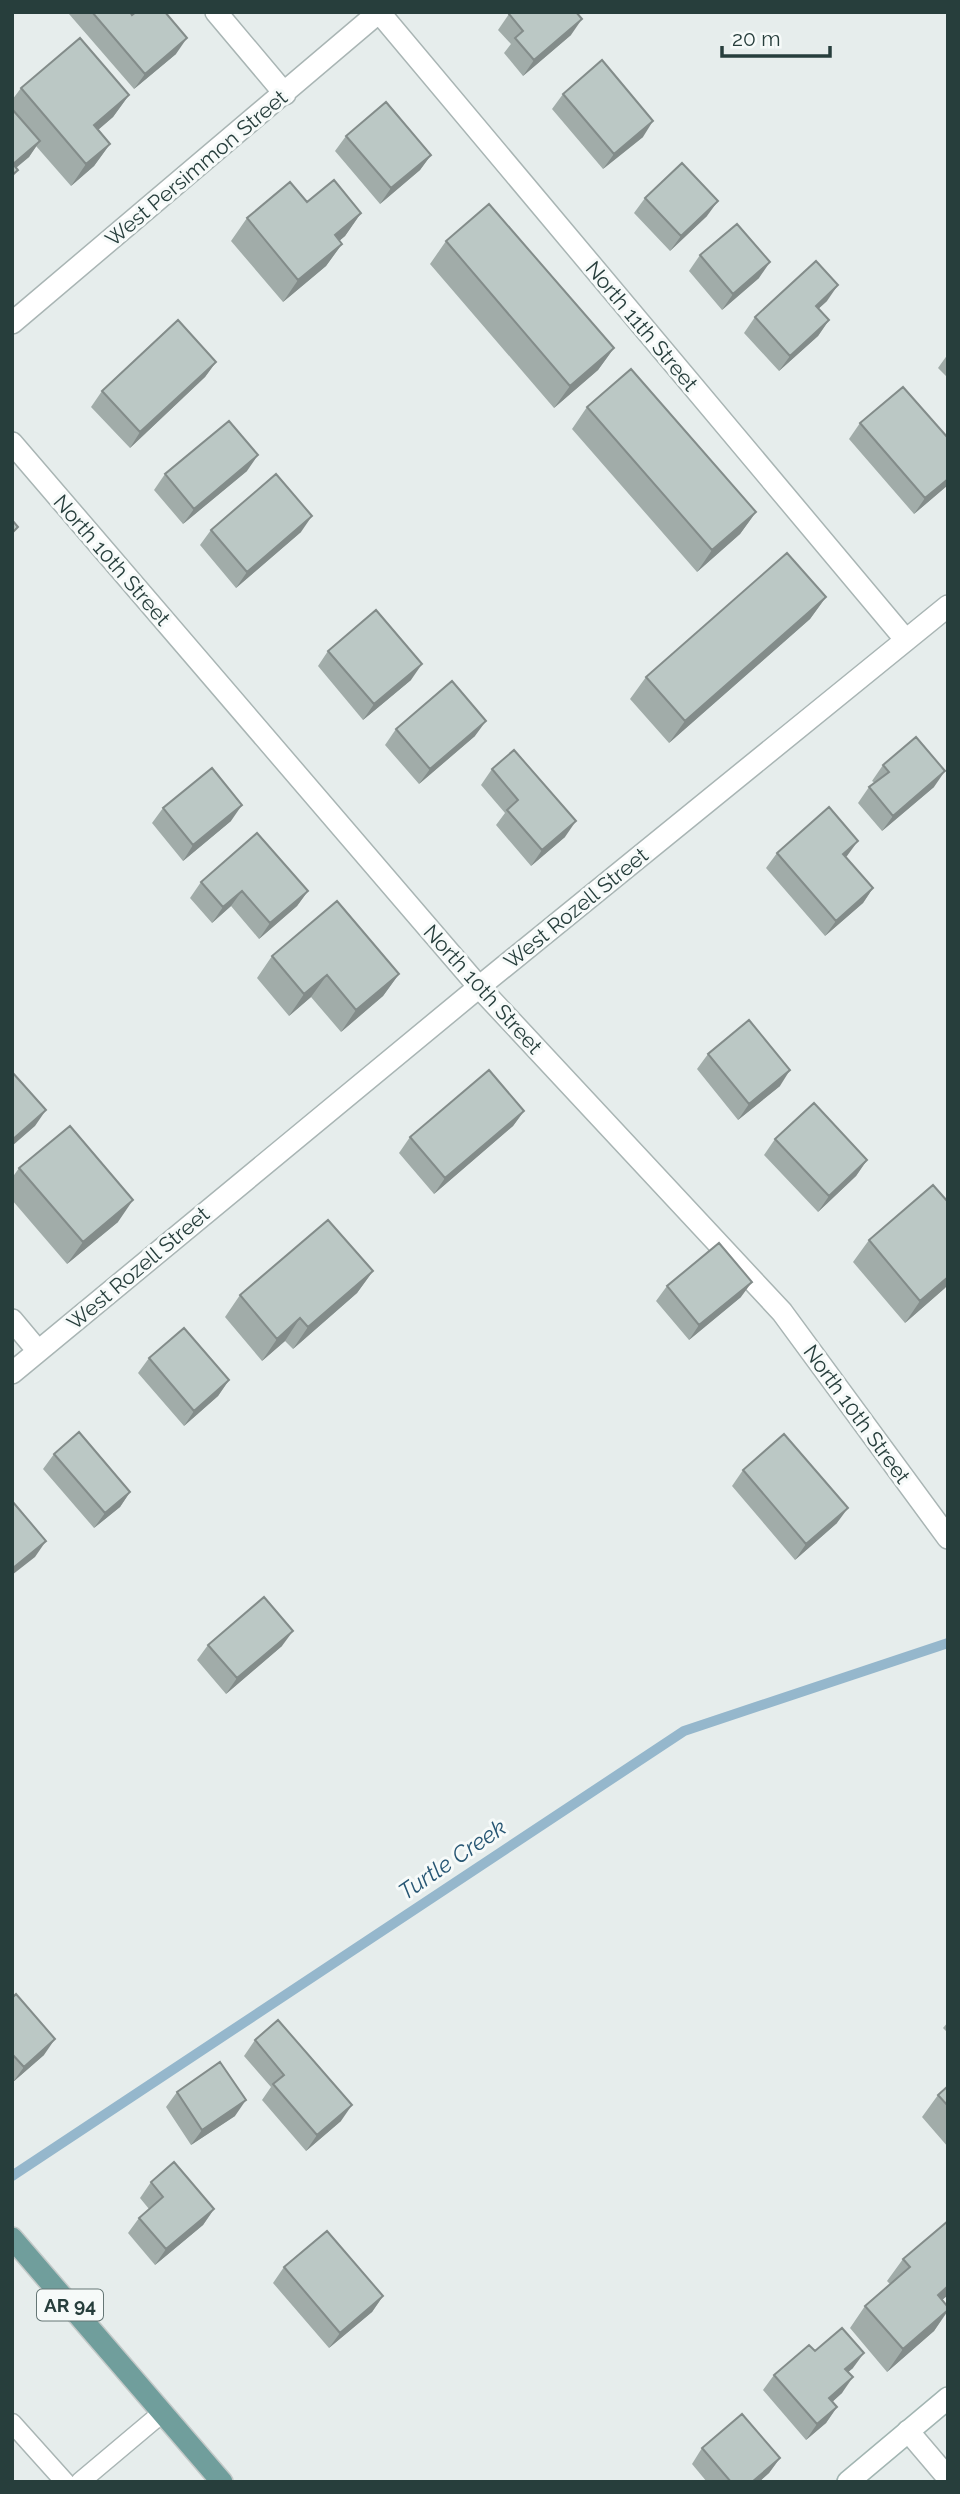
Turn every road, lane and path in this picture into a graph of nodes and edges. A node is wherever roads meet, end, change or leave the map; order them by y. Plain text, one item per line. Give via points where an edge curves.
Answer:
1 (216, 12) edge
2 (379, 12) edge
3 (285, 94) junction
4 (12, 323) edge
5 (12, 443) edge
6 (948, 606) edge
7 (905, 639) junction
8 (479, 987) junction
9 (12, 1320) edge
10 (38, 1351) junction
11 (12, 1373) edge
12 (948, 1538) edge
13 (12, 2238) edge
14 (948, 2398) edge
15 (163, 2413) junction
16 (12, 2423) edge
17 (908, 2431) junction
18 (948, 2478) edge
19 (65, 2482) edge
20 (80, 2482) edge
21 (222, 2482) edge
22 (848, 2482) edge

1 - 3 street
2 - 3 street, West Persimmon Street
2 - 7 street, North 11th Street
3 - 4 street, West Persimmon Street
5 - 8 street, North 10th Street
6 - 7 street, West Rozell Street
7 - 8 street, West Rozell Street
8 - 10 street, West Rozell Street
8 - 12 street, North 10th Street via 782,1312
9 - 10 street
10 - 11 street, West Rozell Street
13 - 15 main road, AR 94
14 - 17 street
15 - 20 lane
15 - 21 main road, AR 94
16 - 19 lane
17 - 18 street
17 - 22 street

